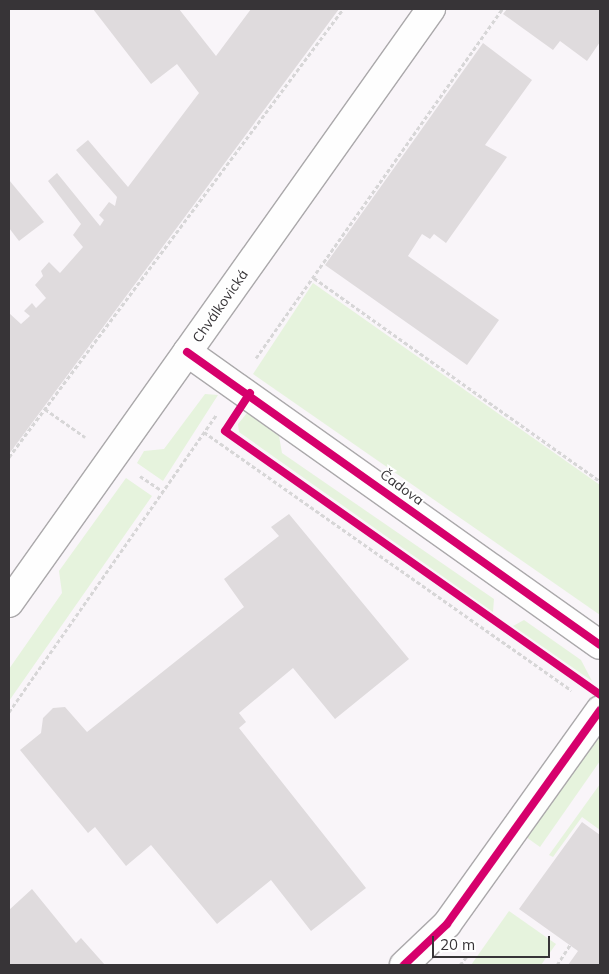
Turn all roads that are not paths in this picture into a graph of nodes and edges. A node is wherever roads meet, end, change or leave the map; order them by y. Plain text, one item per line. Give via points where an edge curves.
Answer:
1 (431, 9) edge
2 (187, 352) junction
3 (9, 603) edge
4 (600, 645) edge
5 (590, 703) edge
6 (404, 965) edge

1 - 2 street, Chválkovická
2 - 3 street, Chválkovická
2 - 4 street, Čadova
5 - 6 street via 447,924

